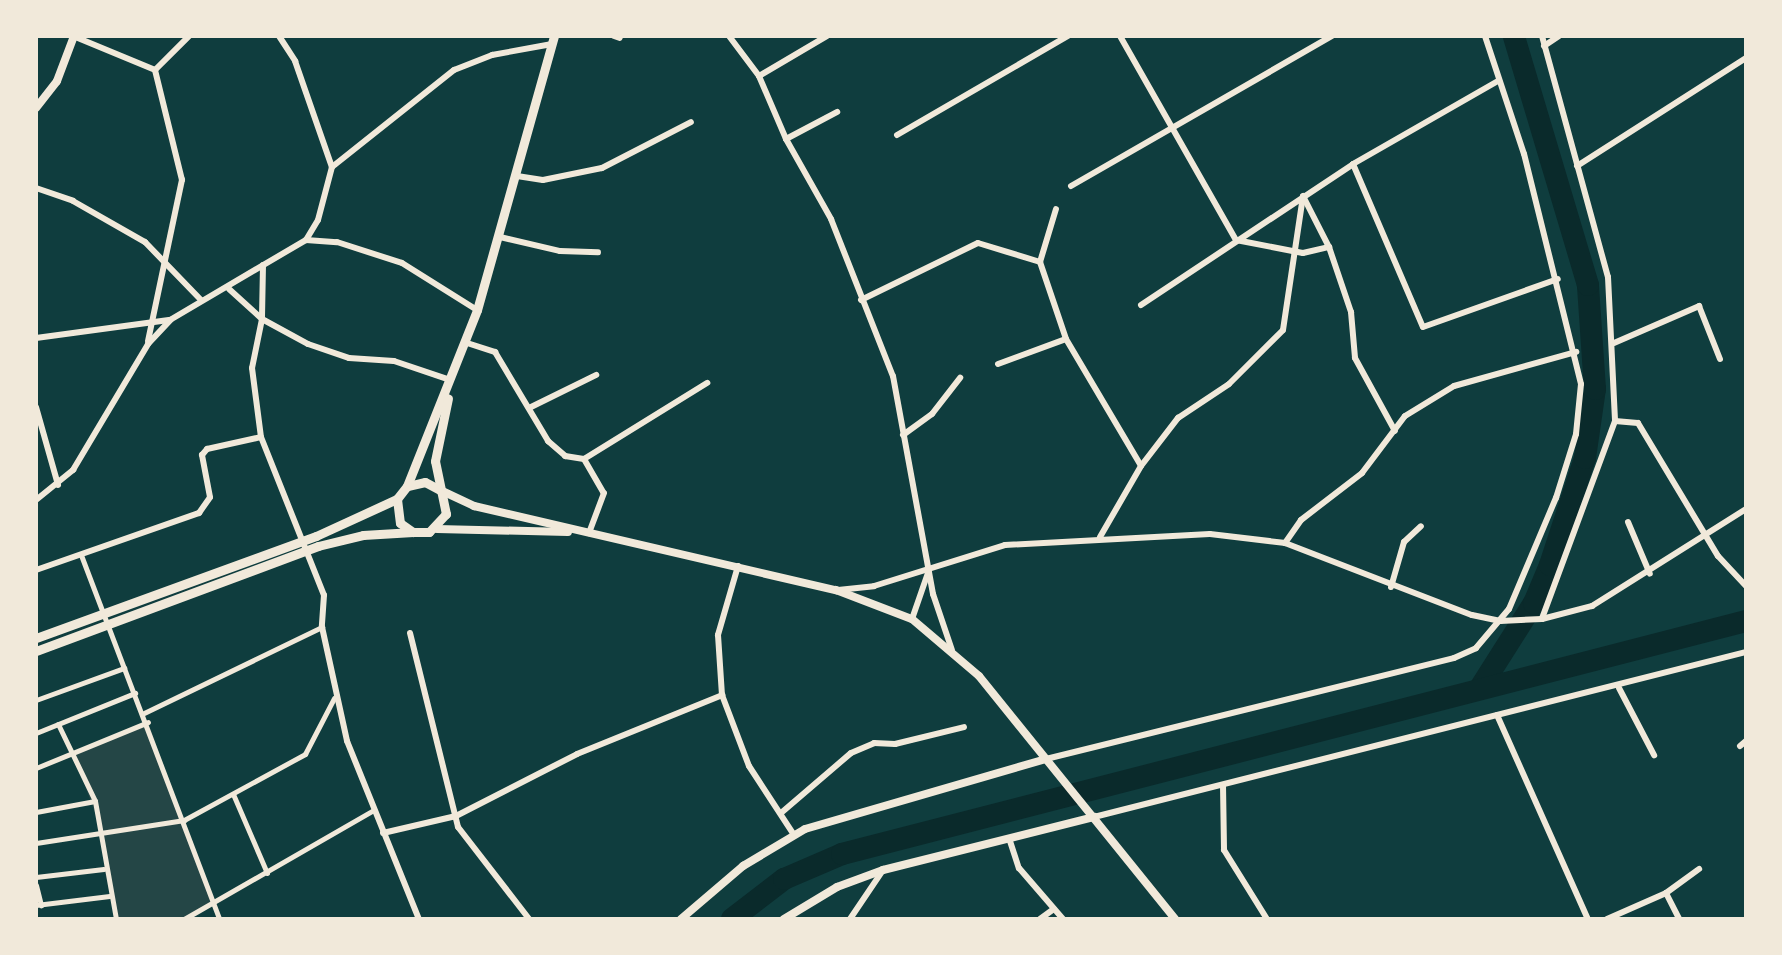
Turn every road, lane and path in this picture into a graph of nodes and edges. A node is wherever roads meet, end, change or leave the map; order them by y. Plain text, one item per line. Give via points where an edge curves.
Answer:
1 (73, 36) edge
2 (189, 36) edge
3 (279, 36) edge
4 (729, 36) edge
5 (827, 36) edge
6 (1068, 36) edge
7 (1120, 36) edge
8 (1332, 36) edge
9 (1485, 36) edge
10 (1542, 36) edge
11 (1559, 36) edge
12 (553, 40) edge
13 (1544, 46) junction
14 (1746, 58) edge
15 (155, 70) junction
16 (759, 76) junction
17 (1498, 81) junction
18 (36, 108) edge
19 (837, 112) dead end
20 (691, 122) dead end
21 (1172, 129) junction
22 (897, 135) dead end
23 (786, 139) junction
24 (1353, 164) junction
25 (1577, 166) junction
26 (332, 167) junction
27 (517, 176) junction
28 (1071, 186) dead end
29 (36, 188) edge
30 (1303, 195) junction
31 (1056, 209) dead end
32 (500, 237) junction
33 (306, 240) junction
34 (1236, 240) junction
35 (1329, 247) junction
36 (1295, 250) junction
37 (598, 252) dead end
38 (163, 256) junction
39 (1040, 262) junction
40 (263, 265) junction
41 (1558, 279) junction
42 (229, 289) junction
43 (201, 300) junction
44 (861, 300) junction
45 (1142, 305) dead end
46 (477, 310) junction
47 (262, 319) junction
48 (170, 320) junction
49 (153, 322) junction
50 (36, 338) edge
51 (1066, 339) junction
52 (464, 342) junction
53 (1614, 343) junction
54 (148, 344) junction
55 (1576, 352) junction
56 (1720, 359) dead end
57 (998, 364) dead end
58 (596, 375) dead end
59 (960, 378) dead end
60 (452, 381) junction
61 (707, 383) dead end
62 (36, 407) edge
63 (529, 408) junction
64 (1615, 421) junction
65 (1395, 431) junction
66 (903, 435) junction
67 (261, 437) junction
68 (584, 459) junction
69 (1141, 466) junction
70 (58, 485) junction
71 (407, 486) junction
72 (440, 490) junction
73 (397, 499) junction
74 (36, 500) edge
75 (1746, 509) edge
76 (1628, 522) dead end
77 (1420, 525) dead end
78 (437, 529) junction
79 (413, 532) junction
80 (589, 533) junction
81 (1100, 537) junction
82 (1706, 537) junction
83 (300, 542) junction
84 (1285, 543) junction
85 (304, 552) junction
86 (81, 555) junction
87 (739, 565) junction
88 (930, 567) junction
89 (36, 570) edge
90 (1650, 574) junction
91 (1746, 586) edge
92 (1391, 587) junction
93 (836, 590) junction
94 (104, 614) junction
95 (912, 618) junction
96 (1542, 619) junction
97 (1500, 621) junction
98 (108, 624) junction
99 (322, 627) junction
100 (410, 633) dead end
101 (36, 638) edge
102 (952, 650) junction
103 (36, 651) edge
104 (1746, 652) edge
105 (124, 668) junction
106 (1619, 688) junction
107 (135, 693) junction
108 (722, 695) junction
109 (334, 698) junction
110 (36, 700) edge
111 (144, 713) junction
112 (1497, 715) junction
113 (148, 722) junction
114 (58, 724) junction
115 (964, 727) dead end
116 (36, 733) edge
117 (1746, 741) edge
118 (1740, 746) dead end
119 (73, 753) junction
120 (1654, 755) dead end
121 (1046, 759) junction
122 (36, 768) edge
123 (1223, 785) junction
124 (233, 794) junction
125 (95, 801) junction
126 (372, 811) junction
127 (36, 812) edge
128 (781, 813) junction
129 (456, 816) junction
130 (1094, 817) junction
131 (184, 820) junction
132 (383, 833) junction
133 (104, 835) junction
134 (794, 835) junction
135 (1009, 838) junction
136 (36, 843) edge
137 (104, 869) junction
138 (1699, 869) dead end
139 (883, 870) junction
140 (267, 873) junction
141 (36, 877) edge
142 (36, 885) edge
143 (1666, 893) junction
144 (109, 896) junction
145 (38, 905) edge
146 (214, 905) junction
147 (1054, 909) junction
148 (116, 919) edge
149 (184, 919) edge
150 (219, 919) edge
151 (419, 919) edge
152 (529, 919) edge
153 (681, 919) edge
154 (784, 919) edge
155 (849, 919) edge
156 (1040, 919) edge
157 (1063, 919) edge
158 (1175, 919) edge
159 (1268, 919) edge
160 (1588, 919) edge
161 (1607, 919) edge
162 (1679, 919) edge

1 - 15 street
1 - 18 street via 57,81
2 - 15 street
3 - 26 street via 295,61
4 - 16 street
5 - 16 street
6 - 22 street
7 - 21 street
8 - 21 street
9 - 17 street
10 - 13 street
11 - 13 street
12 - 26 street via 492,55 454,70 399,108
12 - 27 main road
13 - 25 street
14 - 25 street
15 - 38 street via 182,180
16 - 23 street
17 - 24 street
17 - 41 street
19 - 23 street
20 - 27 street via 602,168 543,180
21 - 28 street
21 - 34 street
23 - 44 street via 831,219
24 - 30 street
24 - 41 street via 1423,327
25 - 53 street via 1608,277
26 - 33 street via 325,200
27 - 32 main road
29 - 38 street via 119,225
30 - 34 street
30 - 35 street
30 - 36 street
31 - 39 street
32 - 37 street via 560,251
32 - 46 main road
33 - 40 street
33 - 46 street via 337,242 402,263
34 - 36 street
34 - 45 street
35 - 36 street
35 - 65 street via 1351,312 1355,358
36 - 69 street via 1284,330 1229,384 1178,418
38 - 43 street
38 - 49 street
39 - 44 street via 978,243
39 - 51 street
40 - 42 street
40 - 47 street
41 - 55 street
42 - 43 street
42 - 47 street
43 - 48 street
44 - 66 street via 893,376
46 - 52 main road
47 - 60 street via 308,344 349,358 394,361
47 - 67 street via 252,368
48 - 49 street
48 - 54 street
49 - 50 street
49 - 54 street
51 - 57 street
51 - 69 street
52 - 60 main road
52 - 63 street via 495,352
53 - 56 street via 1699,306
53 - 64 street
54 - 70 street via 73,470
55 - 65 street via 1454,386 1405,416
55 - 97 street via 1581,384 1576,434 1530,570
58 - 63 street
59 - 66 street via 932,414
60 - 71 main road
60 - 72 main road via 435,461
61 - 68 street
62 - 70 street
63 - 68 street via 548,441 565,456
64 - 82 street via 1638,423
64 - 96 street
65 - 84 street via 1362,473 1301,520
66 - 88 street
67 - 83 street
67 - 86 street via 207,449 201,455 210,497 199,513
68 - 80 street via 604,493
69 - 81 street
70 - 74 street
71 - 72 main road via 424,482
71 - 73 main road
72 - 78 main road via 446,514
72 - 80 street via 474,506
73 - 79 main road via 396,515
73 - 83 main road
75 - 82 street
76 - 90 street
77 - 92 street via 1404,542
78 - 79 main road
78 - 80 street
79 - 85 main road via 363,535
80 - 87 street
81 - 84 street via 1210,534
81 - 88 street via 1005,545
82 - 90 street
82 - 91 street
83 - 85 street
83 - 94 main road
84 - 92 street
85 - 98 main road
85 - 99 street via 324,595
86 - 89 street
86 - 94 street
87 - 93 street
87 - 108 street via 718,635
88 - 93 street via 874,586
88 - 95 street
88 - 102 street via 939,616
90 - 96 street via 1592,606
92 - 97 street
93 - 95 street
94 - 98 street
94 - 101 main road
95 - 102 street
96 - 97 street
97 - 121 street via 1476,648 1454,658
98 - 103 main road
98 - 105 street
99 - 109 street
99 - 111 street
100 - 129 street
102 - 121 street
104 - 106 street
105 - 107 street
105 - 110 street
106 - 112 street
106 - 120 street
107 - 111 street
107 - 114 street
108 - 128 street via 749,765
108 - 129 street via 577,754
109 - 124 street via 305,754
109 - 126 street
111 - 113 street
112 - 123 street
112 - 160 street
113 - 119 street
113 - 131 street
114 - 116 street
114 - 119 street
115 - 128 street via 895,744 874,743 851,753
117 - 118 street
119 - 122 street
119 - 125 street
121 - 130 street
121 - 134 street via 860,809
123 - 130 street
123 - 159 street via 1224,850
124 - 131 street
124 - 140 street
125 - 127 street
125 - 133 street
126 - 132 street
126 - 140 street
128 - 134 street
129 - 132 street
129 - 152 street via 500,886
130 - 135 street
130 - 158 street
131 - 133 street
131 - 146 street
132 - 151 street
133 - 136 street
133 - 137 street
134 - 153 street via 743,866
135 - 139 street
135 - 147 street via 1019,868
137 - 141 street
137 - 144 street
138 - 143 street
139 - 154 street via 837,887
139 - 155 street
140 - 146 street
142 - 145 street
143 - 161 street
143 - 162 street
144 - 145 street
144 - 148 street
146 - 149 street
146 - 150 street
147 - 156 street
147 - 157 street

